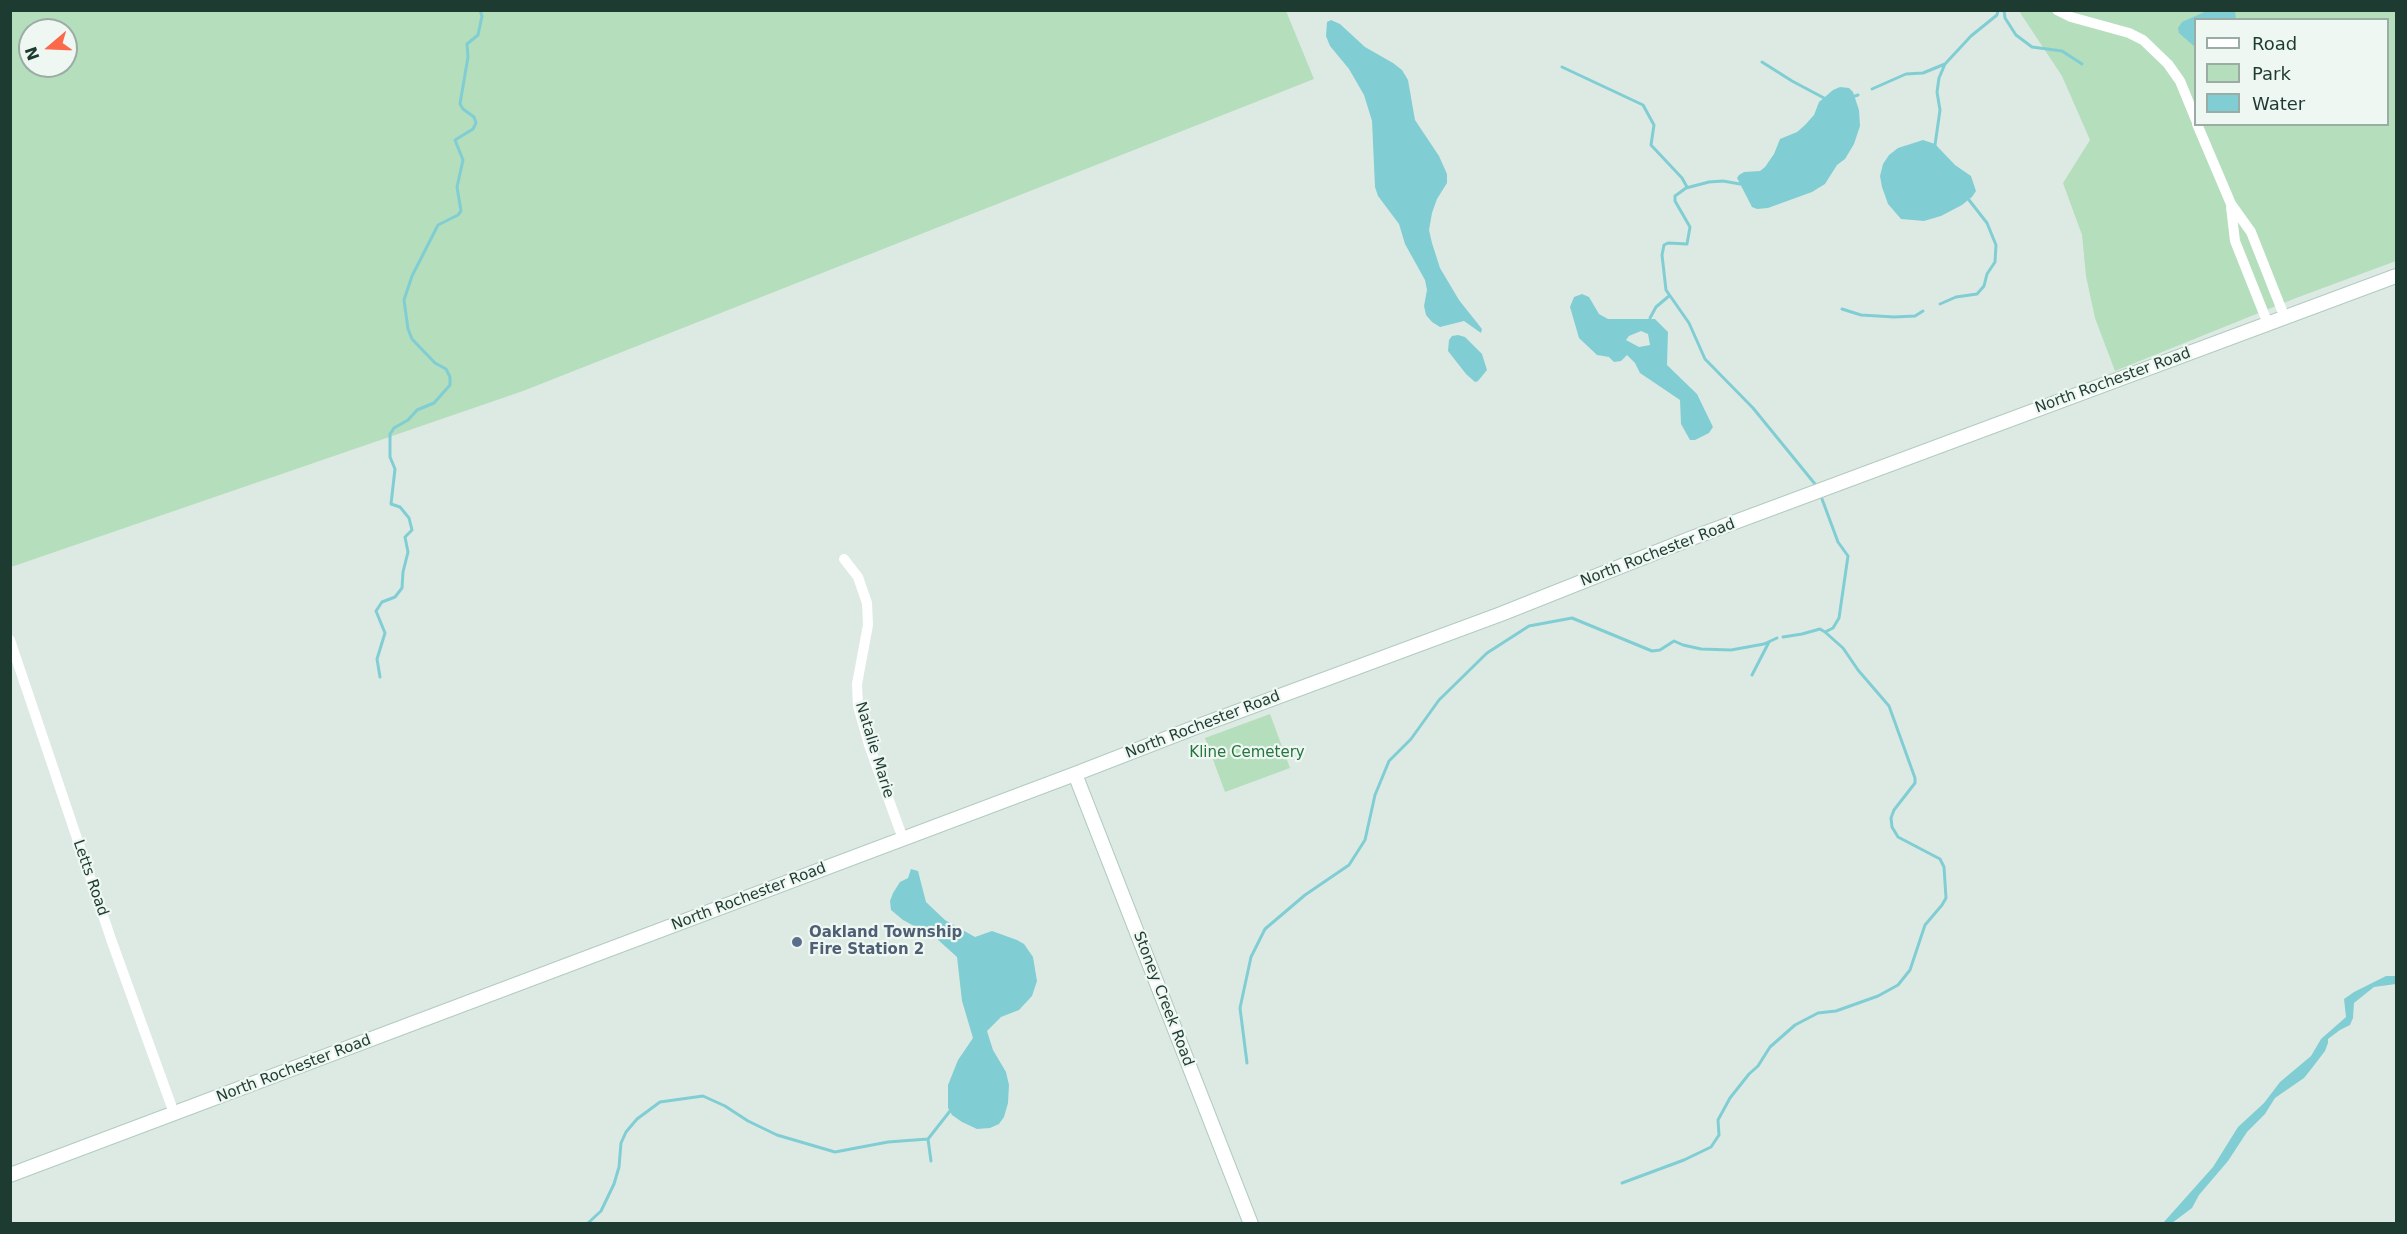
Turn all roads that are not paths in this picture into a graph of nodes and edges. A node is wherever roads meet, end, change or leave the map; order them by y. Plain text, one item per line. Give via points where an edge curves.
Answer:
1 (2057, 10) edge
2 (2194, 115) edge
3 (2199, 126) edge
4 (2230, 204) junction
5 (2397, 276) edge
6 (2284, 318) junction
7 (2268, 324) junction
8 (844, 559) dead end
9 (10, 640) edge
10 (1075, 774) junction
11 (903, 839) junction
12 (174, 1113) junction
13 (10, 1175) edge
14 (1251, 1224) edge

1 - 2 street via 2143,40 2180,81
3 - 4 street
4 - 6 street via 2250,232
4 - 7 street via 2235,241
5 - 6 main road, North Rochester Road
6 - 7 main road, North Rochester Road
7 - 10 main road, North Rochester Road via 1692,538
8 - 11 street, Natalie Marie via 858,577 867,603 868,625 856,684 858,706
9 - 12 street, Letts Road
10 - 11 main road, North Rochester Road
10 - 14 main road, Stoney Creek Road
11 - 12 main road, North Rochester Road
12 - 13 main road, North Rochester Road

